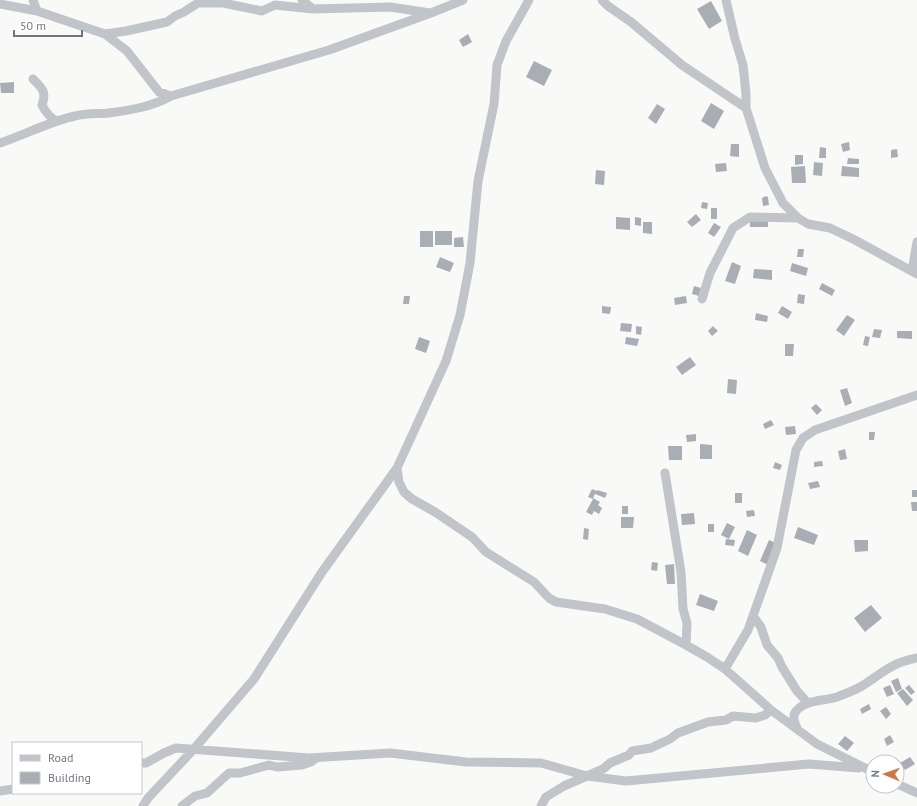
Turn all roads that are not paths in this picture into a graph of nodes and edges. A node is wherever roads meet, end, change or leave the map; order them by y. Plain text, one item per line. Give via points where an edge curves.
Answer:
1 (33, 0) edge
2 (302, 0) edge
3 (463, 0) edge
4 (529, 0) edge
5 (602, 0) edge
6 (726, 0) edge
7 (0, 4) edge
8 (313, 9) junction
9 (37, 11) junction
10 (431, 13) junction
11 (105, 34) junction
12 (33, 79) dead end
13 (170, 96) junction
14 (746, 108) junction
15 (57, 121) junction
16 (0, 143) edge
17 (798, 218) junction
18 (917, 242) edge
19 (914, 273) edge
20 (702, 299) dead end
21 (917, 395) edge
22 (397, 468) junction
23 (665, 474) dead end
24 (400, 485) junction
25 (382, 488) junction
26 (753, 616) junction
27 (686, 644) junction
28 (917, 658) edge
29 (725, 669) junction
30 (797, 690) junction
31 (808, 703) junction
32 (771, 710) junction
33 (796, 711) junction
34 (798, 730) junction
35 (193, 750) junction
36 (316, 758) junction
37 (142, 763) edge
38 (864, 768) joint
39 (586, 776) junction
40 (905, 788) edge
41 (12, 789) edge
42 (0, 790) edge
43 (917, 793) edge
44 (144, 806) edge
45 (182, 806) edge
46 (541, 806) edge

1 - 9 street
2 - 8 street
3 - 10 street
4 - 22 street via 506,41 497,65 494,104 478,181 470,263 460,315 446,361
5 - 14 street via 682,65
6 - 14 street via 743,65
7 - 9 street
8 - 10 street via 390,7
8 - 11 street via 275,5 262,11 223,3 198,3 167,22
9 - 11 street
10 - 13 street via 328,50
11 - 13 street via 127,51 159,92
12 - 15 street via 44,93 42,105 45,111
13 - 15 street via 157,104 141,108 76,116
14 - 17 street via 765,168 783,202
15 - 16 street
17 - 19 street via 808,224 830,228
17 - 20 street via 750,217 733,228 710,273
18 - 19 street
21 - 26 street via 815,430 803,438 796,450 777,548
22 - 24 street
22 - 25 street
23 - 27 street via 681,572 683,609 687,623
24 - 25 street
24 - 27 street via 412,499 472,537 486,552 534,582 556,602 605,609 637,619
25 - 35 street via 322,572 254,680
26 - 29 street via 742,642
26 - 30 street via 761,627 767,645
27 - 29 street
28 - 31 street via 899,663 862,686 838,697
29 - 32 street
30 - 31 street
30 - 33 street
31 - 33 street
32 - 34 street
32 - 39 street via 756,718 733,716 726,720 708,722 678,733 650,748 632,751 629,755
33 - 34 street via 793,717
34 - 38 street via 817,744
35 - 36 street
35 - 37 street via 176,748
35 - 44 street via 148,798
36 - 39 street via 390,753 466,762 541,763
36 - 45 street via 302,765 269,765 240,773 229,773 207,793 195,796
38 - 39 street via 809,764 626,781
39 - 46 street via 546,797
40 - 43 street
41 - 42 street

